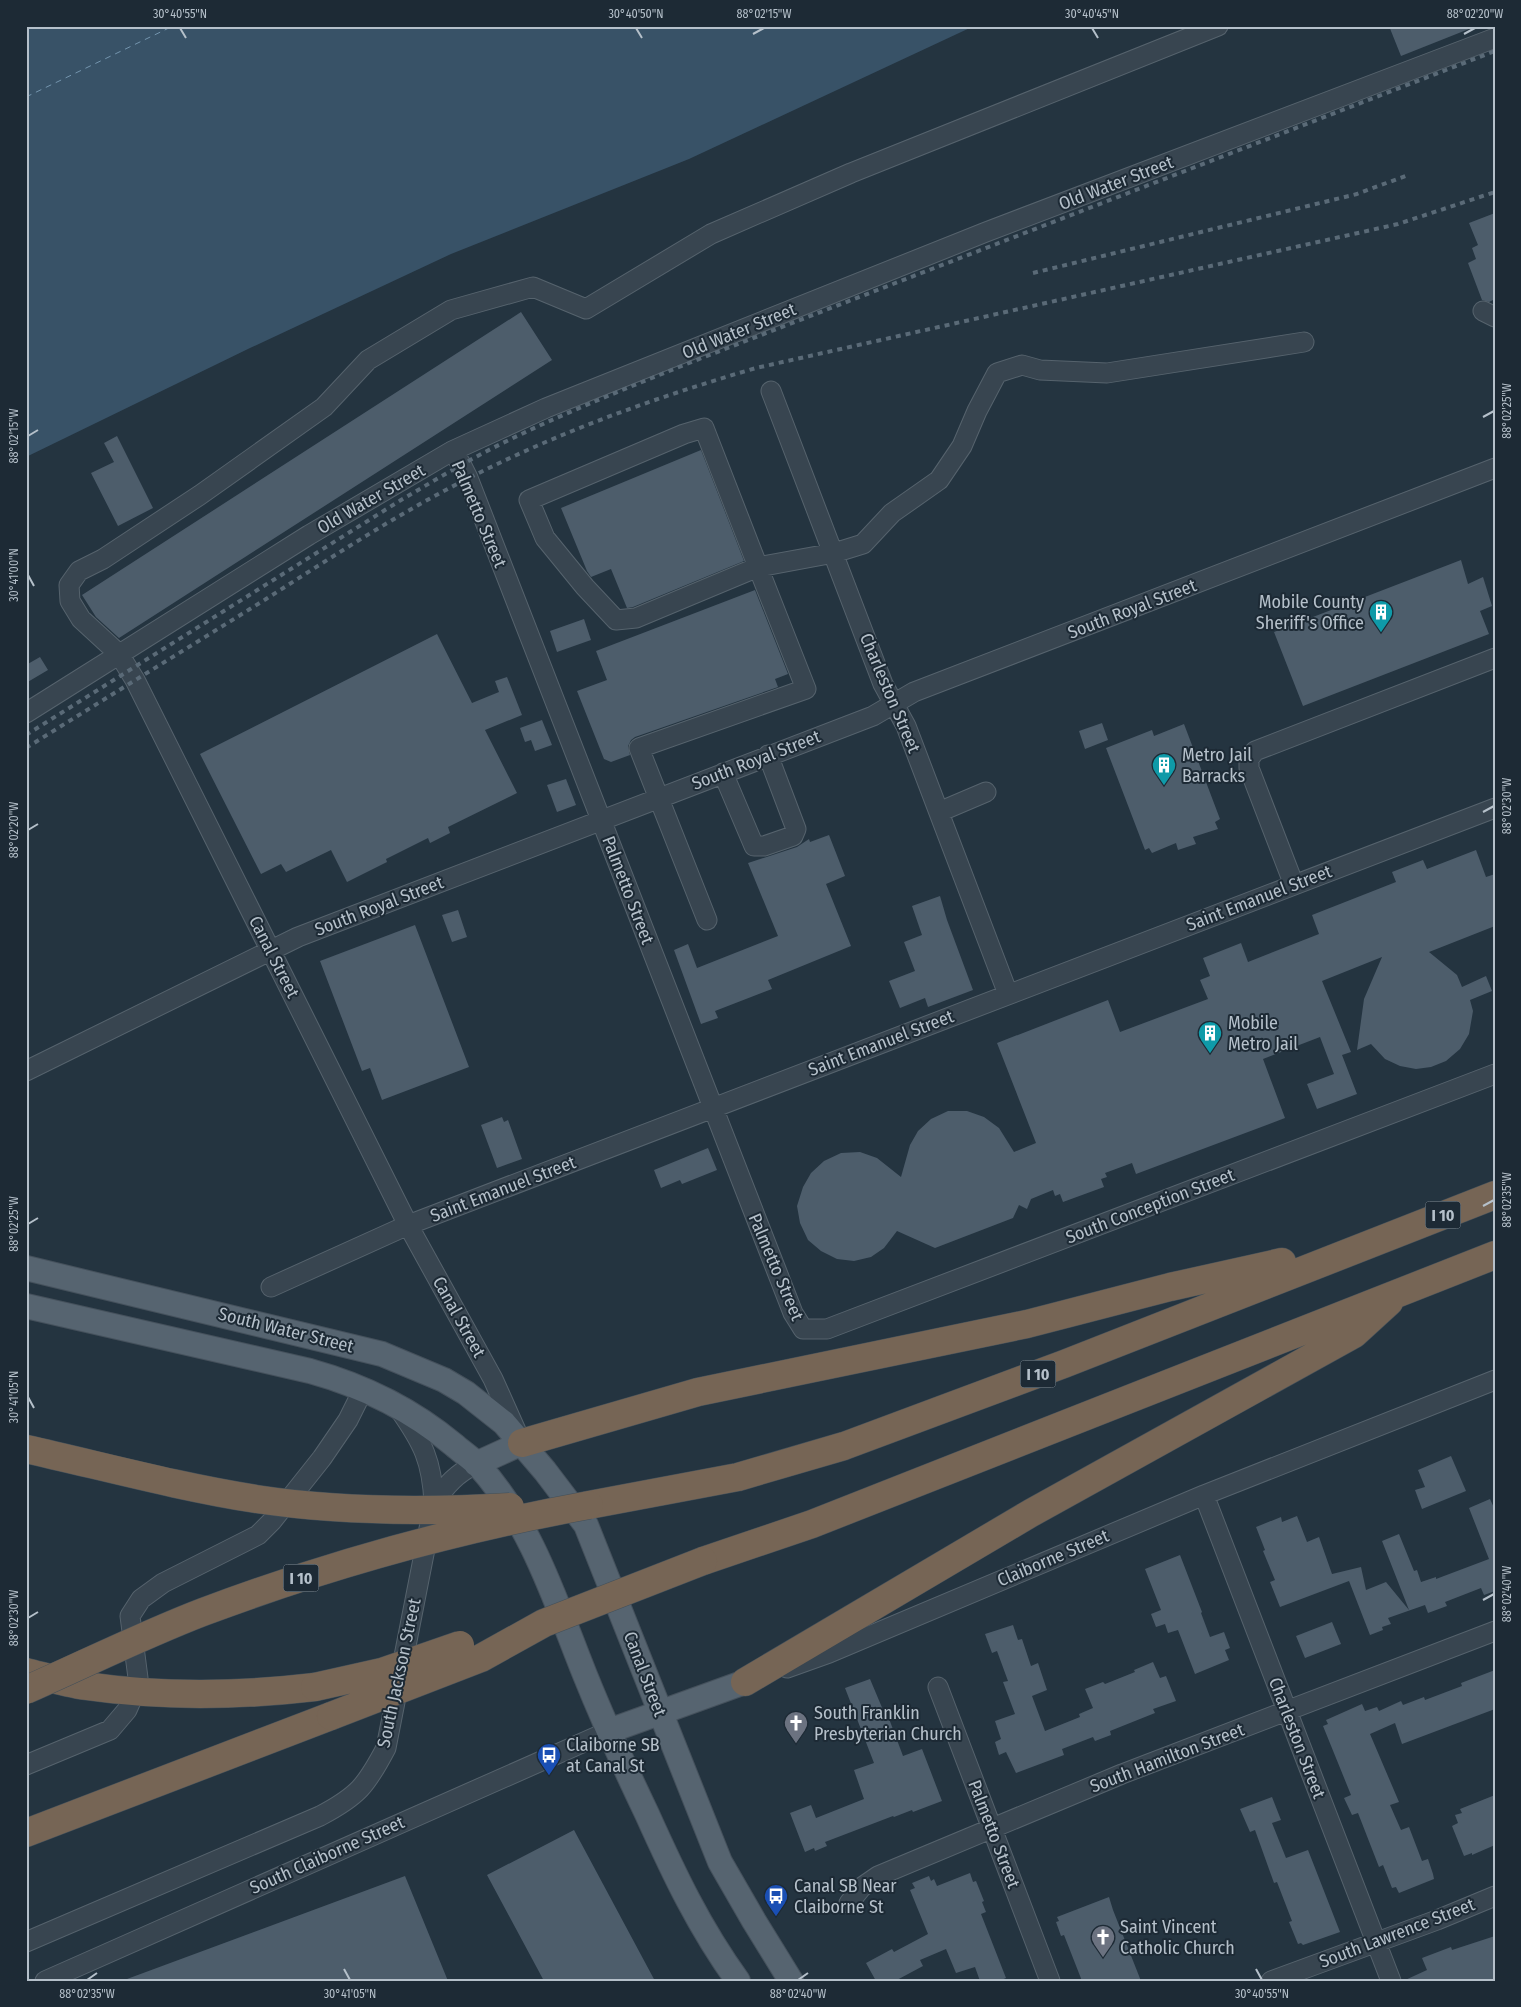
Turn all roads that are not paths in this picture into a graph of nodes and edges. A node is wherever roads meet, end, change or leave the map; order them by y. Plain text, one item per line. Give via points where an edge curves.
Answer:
1 (1218, 26) edge
2 (1495, 38) edge
3 (1304, 342) dead end
4 (771, 391) dead end
5 (452, 451) junction
6 (1495, 468) edge
7 (834, 553) junction
8 (758, 568) junction
9 (119, 654) junction
10 (1495, 658) edge
11 (894, 704) junction
12 (26, 713) edge
13 (768, 756) junction
14 (723, 773) junction
15 (986, 792) dead end
16 (658, 798) junction
17 (1495, 808) edge
18 (939, 812) junction
19 (601, 820) junction
20 (1294, 885) junction
21 (707, 920) dead end
22 (271, 950) junction
23 (1008, 994) junction
24 (26, 1071) edge
25 (1495, 1074) edge
26 (713, 1108) junction
27 (1495, 1195) edge
28 (408, 1225) junction
29 (1390, 1235) junction
30 (1495, 1254) edge
31 (26, 1268) edge
32 (271, 1287) dead end
33 (1403, 1290) junction
34 (26, 1306) edge
35 (803, 1329) joint
36 (1495, 1380) edge
37 (364, 1388) junction
38 (396, 1404) junction
39 (522, 1443) junction
40 (26, 1449) edge
41 (476, 1464) junction
42 (1204, 1495) junction
43 (434, 1503) junction
44 (589, 1505) junction
45 (544, 1623) junction
46 (1495, 1631) edge
47 (26, 1672) edge
48 (745, 1682) junction
49 (938, 1686) dead end
50 (26, 1690) edge
51 (135, 1692) junction
52 (1287, 1711) junction
53 (660, 1714) junction
54 (609, 1731) junction
55 (26, 1765) edge
56 (992, 1828) junction
57 (26, 1833) edge
58 (1495, 1896) edge
59 (850, 1903) dead end
60 (26, 1942) edge
61 (1376, 1942) junction
62 (45, 1981) edge
63 (738, 1981) edge
64 (791, 1981) edge
65 (1050, 1981) edge
66 (1271, 1981) edge
67 (1391, 1981) edge

1 - 9 street, Canal Street via 851,173 711,234 586,309 533,286 451,310 368,360 324,408 200,495 103,559 79,571 69,585 70,601 81,619
2 - 5 street, Old Water Street via 977,236 546,408
3 - 7 street via 1107,373 1040,370 1022,365 997,373 962,446 939,480 892,513 863,544
4 - 7 street, Charleston Street
5 - 9 street, Old Water Street via 309,534
5 - 19 street, Palmetto Street via 468,478
6 - 11 street, South Royal Street via 914,692
7 - 8 street
7 - 11 street, Charleston Street via 883,684
8 - 8 street via 636,618 616,620 545,538 529,500 704,428
8 - 16 street via 806,689 639,748
9 - 12 street, Old Water Street
9 - 22 street, Canal Street
10 - 20 street via 1254,750 1249,768
11 - 13 street, South Royal Street via 873,716
11 - 18 street, Charleston Street via 906,726
13 - 14 street, South Royal Street
13 - 14 street via 796,829 792,836 764,846 754,846
14 - 16 street, South Royal Street
15 - 18 street
16 - 19 street, South Royal Street
16 - 21 street
17 - 20 street, Saint Emanuel Street
18 - 23 street, Charleston Street
19 - 22 street, South Royal Street
19 - 26 street, Palmetto Street
20 - 23 street, Saint Emanuel Street
22 - 24 street, South Royal Street
22 - 28 street, Canal Street
23 - 26 street, Saint Emanuel Street
25 - 35 street, South Conception Street via 827,1329
26 - 28 street, Saint Emanuel Street
26 - 35 street, Palmetto Street via 793,1313
27 - 29 highway, I 10
28 - 32 street, Saint Emanuel Street
28 - 39 street, Canal Street via 493,1379
29 - 39 highway via 1027,1324 698,1392
29 - 44 highway, I 10 via 1064,1364 844,1446 738,1477
30 - 33 highway
31 - 39 main road, South Water Street via 382,1354 427,1372 466,1393 504,1423
33 - 45 highway, bridge via 812,1524 703,1561
33 - 48 highway via 1354,1334 1031,1513
34 - 37 main road, South Water Street via 310,1371
36 - 42 street, Claiborne Street
37 - 38 main road, South Water Street
37 - 51 street via 348,1420 322,1458 265,1528 141,1599 130,1616 138,1678
38 - 41 main road, South Water Street
38 - 43 street via 426,1453
39 - 41 main road, South Jackson Street
39 - 53 main road, Canal Street via 586,1524
40 - 44 highway, bridge via 198,1488 313,1506 408,1511
41 - 43 street, South Jackson Street via 451,1480
41 - 54 main road via 506,1503 532,1546
42 - 48 street, Claiborne Street via 828,1653
42 - 52 street, Charleston Street
43 - 60 street, South Jackson Street via 386,1748 359,1791 320,1816
44 - 50 highway, I 10, bridge via 434,1538 330,1568 202,1612
45 - 51 highway, bridge via 470,1641 382,1672 315,1687 233,1695
45 - 57 highway, bridge via 481,1658
46 - 52 street, South Hamilton Street
47 - 51 highway via 84,1686
48 - 53 main road, Claiborne Street
49 - 56 street, Palmetto Street
51 - 55 street via 128,1710 110,1730
52 - 56 street, South Hamilton Street
52 - 61 street, Charleston Street
53 - 54 main road, Claiborne Street
53 - 64 main road, Canal Street via 720,1862
54 - 62 street, South Claiborne Street
54 - 63 main road via 688,1903
56 - 59 street, South Hamilton Street via 878,1876 862,1887
56 - 65 street, Palmetto Street
58 - 61 street, South Lawrence Street
61 - 66 street, South Lawrence Street
61 - 67 street, Charleston Street

